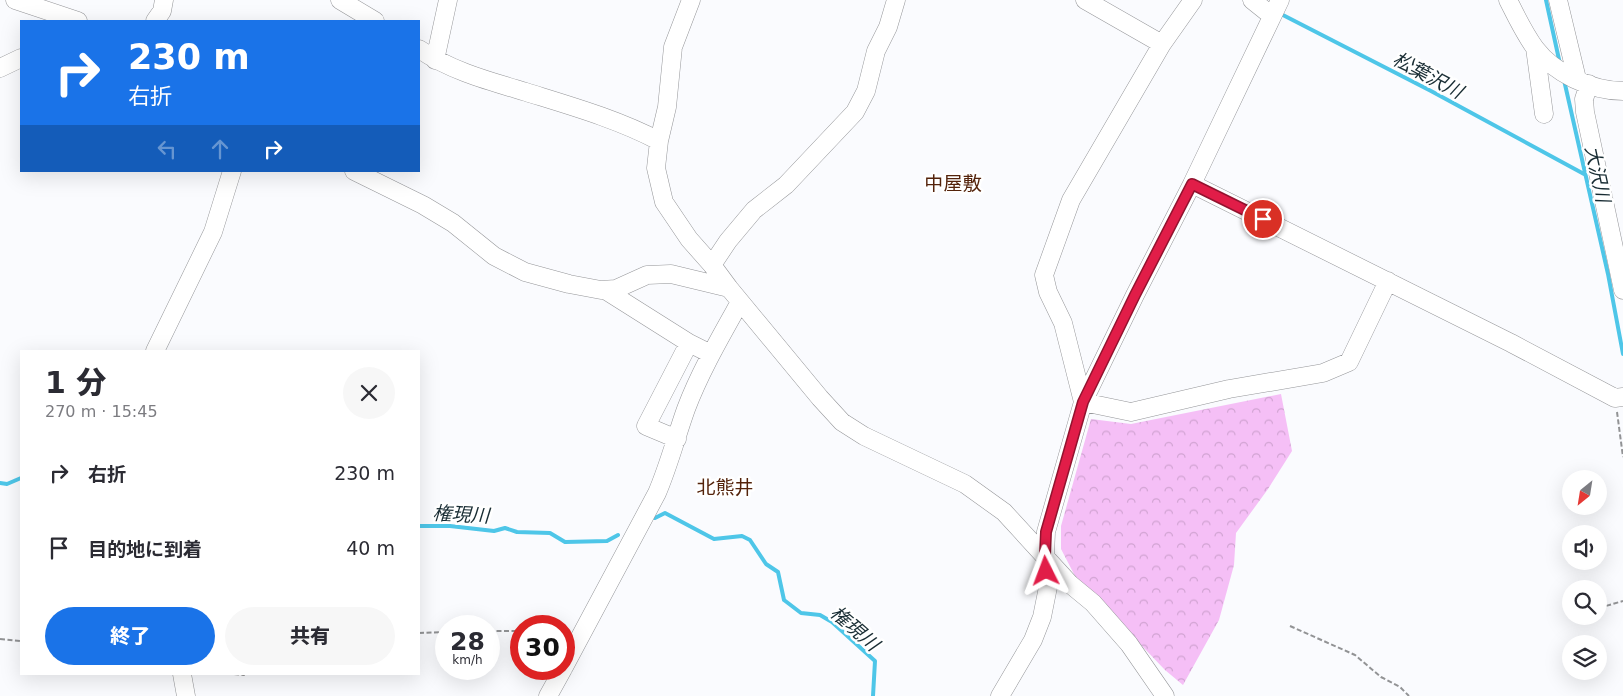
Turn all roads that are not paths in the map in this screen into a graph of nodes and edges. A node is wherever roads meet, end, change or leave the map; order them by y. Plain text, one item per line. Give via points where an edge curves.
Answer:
1 (14, 0) edge
2 (340, 0) edge
3 (448, 0) edge
4 (691, 0) edge
5 (896, 0) edge
6 (1085, 0) edge
7 (1194, 0) edge
8 (1252, 0) edge
9 (1280, 0) edge
10 (1508, 0) edge
11 (1558, 0) edge
12 (1272, 16) junction
13 (75, 20) edge
14 (372, 20) edge
15 (1162, 44) junction
16 (420, 51) edge
17 (1540, 54) junction
18 (20, 58) edge
19 (435, 60) junction
20 (0, 68) edge
21 (1578, 79) junction
22 (1623, 91) edge
23 (1544, 114) dead end
24 (659, 141) junction
25 (232, 172) edge
26 (356, 172) edge
27 (1192, 184) junction
28 (712, 265) junction
29 (1388, 281) junction
30 (605, 290) junction
31 (1623, 290) edge
32 (734, 295) junction
33 (689, 343) junction
34 (155, 350) edge
35 (711, 354) junction
36 (1619, 397) edge
37 (1083, 402) junction
38 (677, 439) junction
39 (1045, 555) junction
40 (575, 646) edge
41 (182, 675) edge
42 (557, 680) edge
43 (186, 696) edge
44 (548, 696) edge
45 (1000, 696) edge
46 (1165, 696) edge

1 - 13 street
2 - 14 street
3 - 19 street
4 - 24 street via 674,47
5 - 28 street via 876,51 866,91 855,112 786,185 754,210
6 - 15 street
7 - 15 street
8 - 12 street
9 - 12 street
10 - 17 street
11 - 21 street
12 - 27 street
15 - 37 street via 1071,200 1044,275 1048,292 1063,323
16 - 19 street
17 - 21 street
17 - 23 street
18 - 20 street
19 - 24 street via 470,75 630,126
21 - 22 street
21 - 31 street
24 - 28 street via 656,168 664,202 689,239
25 - 34 street via 213,232
26 - 30 street via 423,204 494,256 525,272
27 - 29 street
27 - 37 street
28 - 32 street
29 - 36 street
29 - 37 street via 1349,362 1323,373 1229,389 1131,412
30 - 32 street via 616,289 647,275 671,274
30 - 33 street
32 - 35 street
32 - 39 street via 842,422 864,436 965,484 1004,512
33 - 35 street
33 - 38 street via 646,426
35 - 38 street
37 - 39 street via 1046,532
38 - 40 street via 657,492
39 - 45 street via 1048,587 1042,617 1033,640
39 - 46 street via 1129,644
41 - 43 street
42 - 44 street

